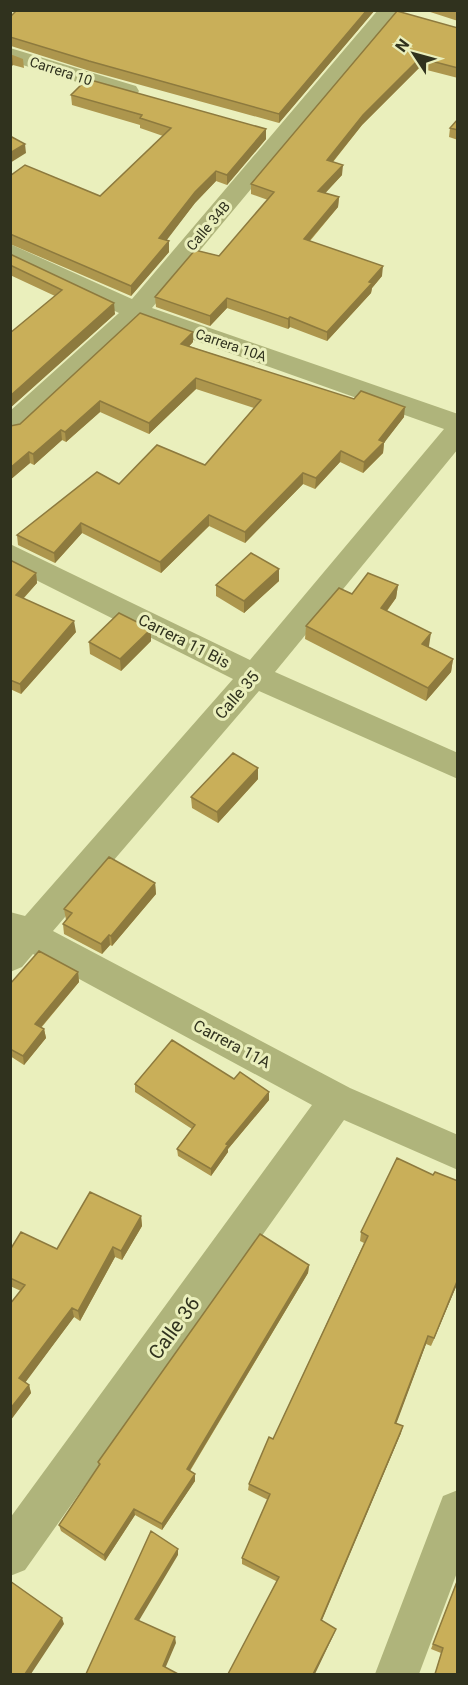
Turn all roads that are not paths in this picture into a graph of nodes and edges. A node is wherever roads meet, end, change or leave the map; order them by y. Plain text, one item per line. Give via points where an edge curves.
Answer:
1 (396, 12) edge
2 (10, 54) edge
3 (149, 97) edge
4 (10, 251) edge
5 (136, 311) junction
6 (458, 424) edge
7 (10, 427) edge
8 (458, 430) edge
9 (10, 554) edge
10 (254, 676) junction
11 (458, 767) edge
12 (17, 939) edge
13 (337, 1100) junction
14 (458, 1153) edge
15 (458, 1511) edge
16 (10, 1555) edge
17 (397, 1674) edge

1 - 5 street, Calle 34B via 274,132
2 - 3 street, Carrera 10
4 - 5 street, Carrera 10A
5 - 6 street, Carrera 10A
5 - 7 street, Calle 34B
8 - 10 street, Calle 35
9 - 10 street, Carrera 11 Bis
10 - 11 street, Carrera 11 Bis
10 - 12 street, Calle 35
12 - 13 street, Carrera 11A
13 - 14 street, Carrera 11A
13 - 16 street, Calle 36
15 - 17 street

